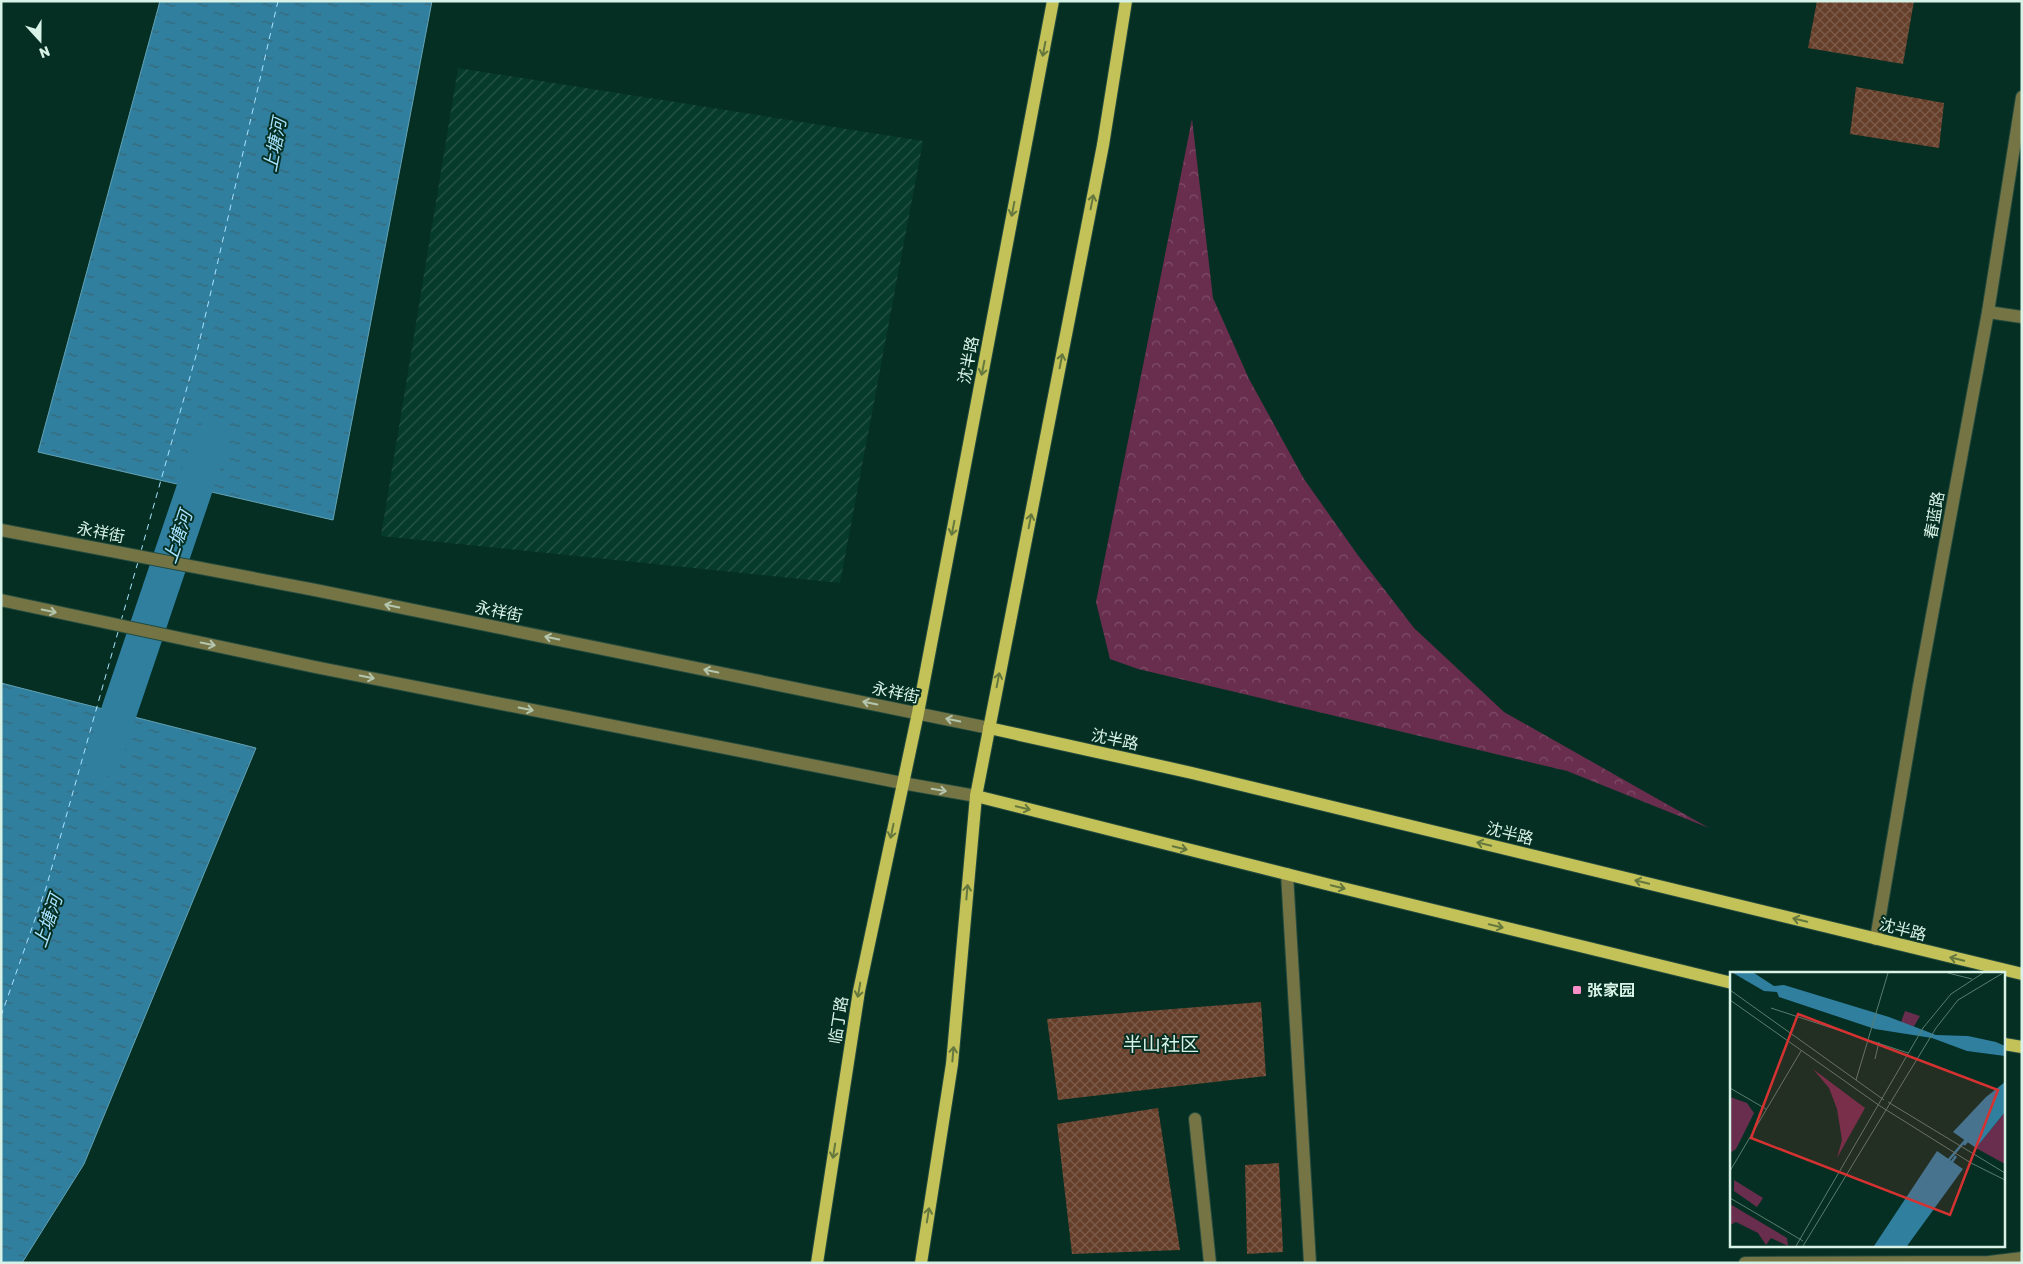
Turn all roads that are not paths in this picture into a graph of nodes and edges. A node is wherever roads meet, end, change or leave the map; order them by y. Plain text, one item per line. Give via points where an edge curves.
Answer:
1 (1053, 1) edge
2 (1126, 1) edge
3 (2022, 97) edge
4 (1988, 312) junction
5 (2022, 317) edge
6 (1, 530) edge
7 (1, 600) edge
8 (918, 713) junction
9 (989, 728) junction
10 (902, 783) junction
11 (976, 796) junction
12 (1287, 874) junction
13 (1876, 939) junction
14 (2022, 974) edge
15 (1730, 983) edge
16 (2006, 1044) edge
17 (2022, 1047) edge
18 (1195, 1119) dead end
19 (2022, 1258) edge
20 (817, 1263) edge
21 (921, 1263) edge
22 (1210, 1263) edge
23 (1310, 1263) edge
24 (1745, 1263) edge

1 -> 8 main road, 沈半路
9 -> 2 main road via 1103,145
3 - 4 street, 春蓝路
4 - 5 street
4 - 13 street, 春蓝路
8 -> 6 street, 永祥街 via 315,590
7 -> 10 street via 315,667
9 -> 8 street, 永祥街
8 - 10 main road, 沈半路
9 - 11 main road
13 -> 9 main road, 沈半路 via 1192,773
10 -> 11 street
10 -> 20 main road, 临丁路 via 859,991
11 -> 12 main road
21 -> 11 main road via 952,1064
12 -> 15 main road
12 - 23 street
14 -> 13 main road, 沈半路
16 - 17 main road
18 - 22 street
19 - 24 street via 1989,1262

